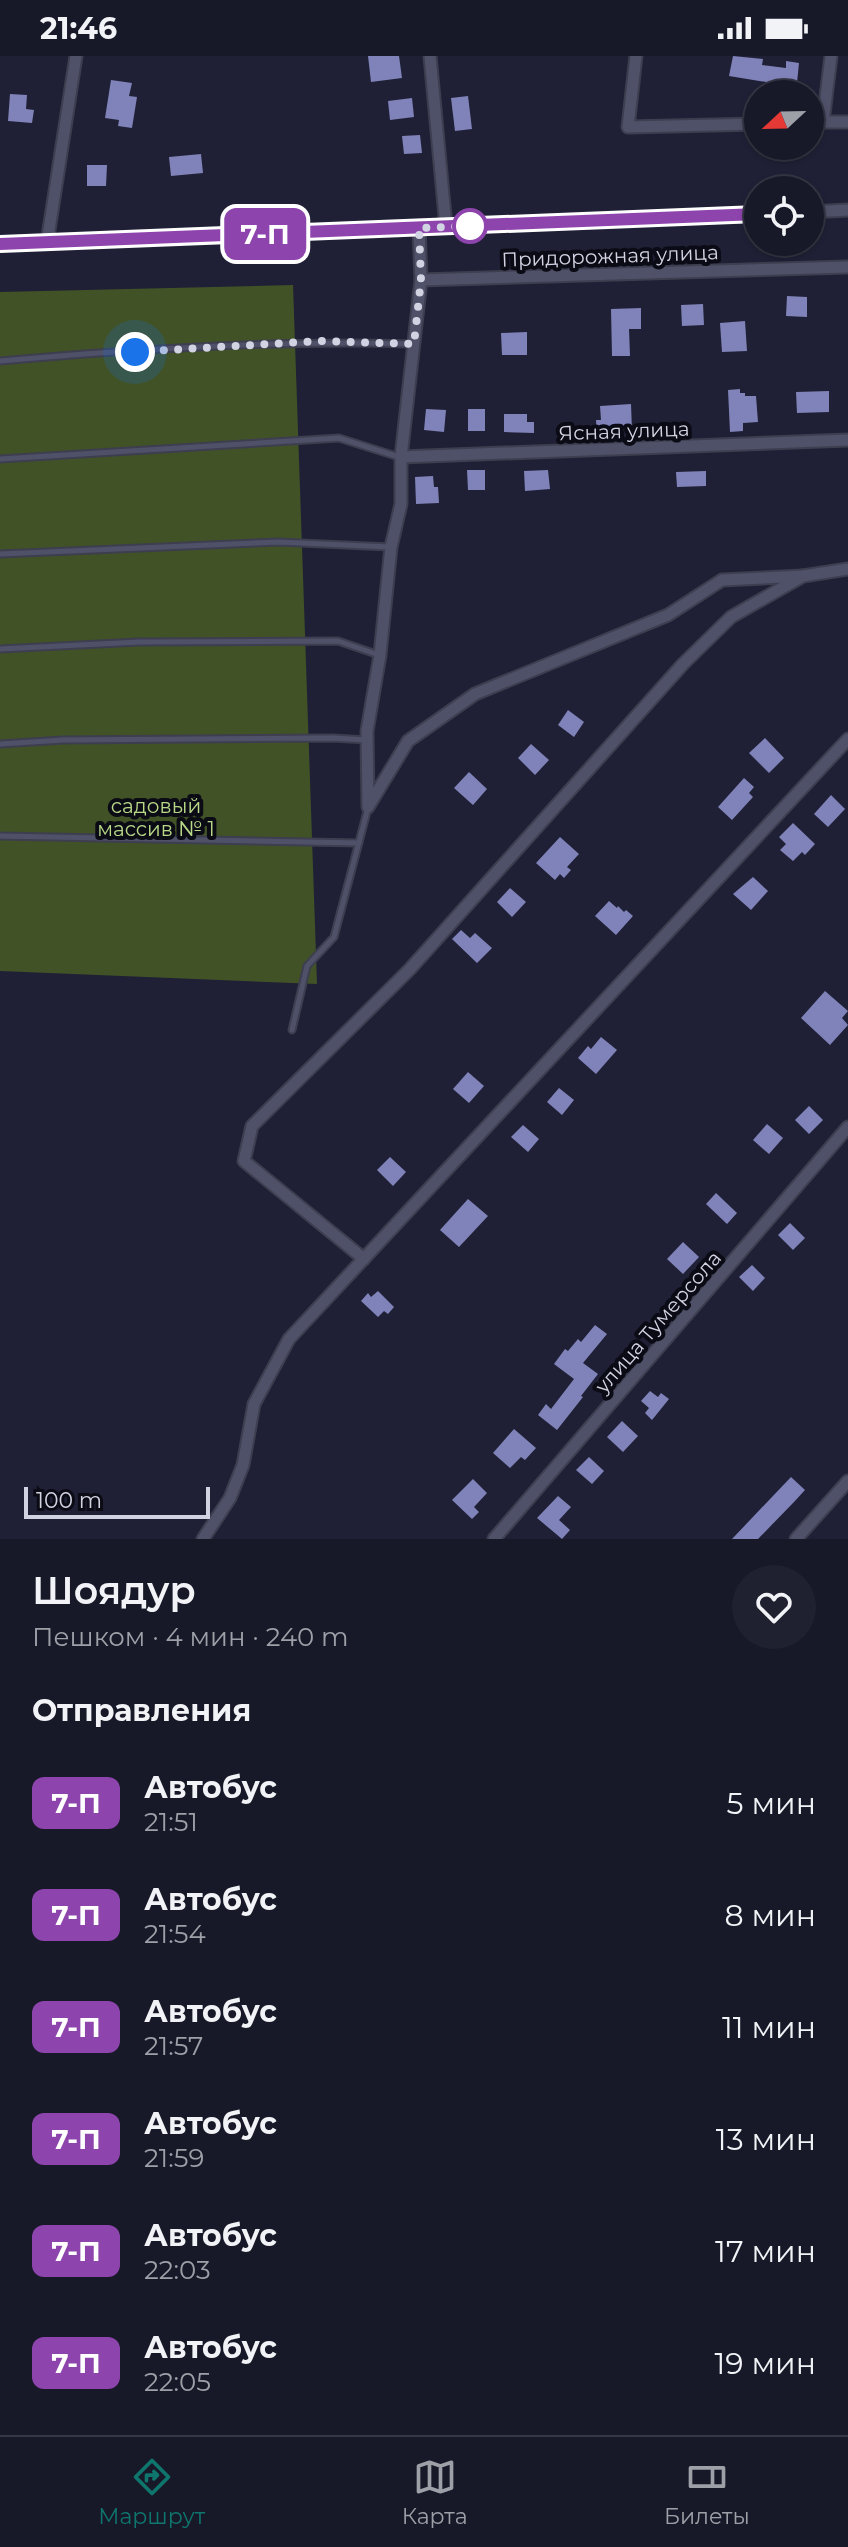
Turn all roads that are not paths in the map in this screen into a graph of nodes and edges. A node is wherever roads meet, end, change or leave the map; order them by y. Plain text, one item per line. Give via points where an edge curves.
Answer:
1 (76, 56) edge
2 (430, 56) edge
3 (636, 56) edge
4 (831, 56) edge
5 (824, 114) edge
6 (824, 122) edge
7 (848, 122) edge
8 (744, 124) edge
9 (848, 210) edge
10 (824, 211) edge
11 (744, 215) edge
12 (446, 227) junction
13 (419, 228) junction
14 (47, 243) junction
15 (0, 244) edge
16 (848, 267) edge
17 (421, 280) junction
18 (414, 344) junction
19 (0, 361) edge
20 (848, 440) edge
21 (401, 457) junction
22 (0, 459) edge
23 (391, 547) junction
24 (0, 554) edge
25 (848, 569) edge
26 (803, 576) junction
27 (0, 649) edge
28 (380, 655) junction
29 (848, 739) edge
30 (367, 740) junction
31 (0, 744) edge
32 (368, 807) junction
33 (0, 836) edge
34 (359, 843) junction
35 (292, 1030) dead end
36 (848, 1127) edge
37 (364, 1259) junction
38 (848, 1481) edge
39 (203, 1539) edge
40 (494, 1539) edge
41 (796, 1539) edge

1 - 14 street
2 - 12 street
3 - 8 street via 628,127
4 - 5 street
6 - 7 street
9 - 10 street
11 - 12 street
12 - 13 street
13 - 14 street
13 - 17 street
14 - 15 street
16 - 17 street, Придорожная улица
17 - 18 street
18 - 19 lane via 320,341
18 - 21 street
20 - 21 street, Ясная улица
21 - 22 lane via 339,438
21 - 23 street via 401,504
23 - 24 lane via 278,542
23 - 28 street
25 - 26 street
26 - 32 street via 722,580 668,615 475,694 408,741
26 - 37 street via 731,617 683,664 410,969 252,1126 244,1161
27 - 28 lane via 338,641
28 - 30 street
29 - 37 street
30 - 31 lane
30 - 32 street
32 - 34 lane
33 - 34 lane
34 - 35 lane via 334,937 307,966
36 - 40 street, улица Тумерсола
37 - 39 street via 289,1339 254,1404 243,1465 230,1498
38 - 41 street

